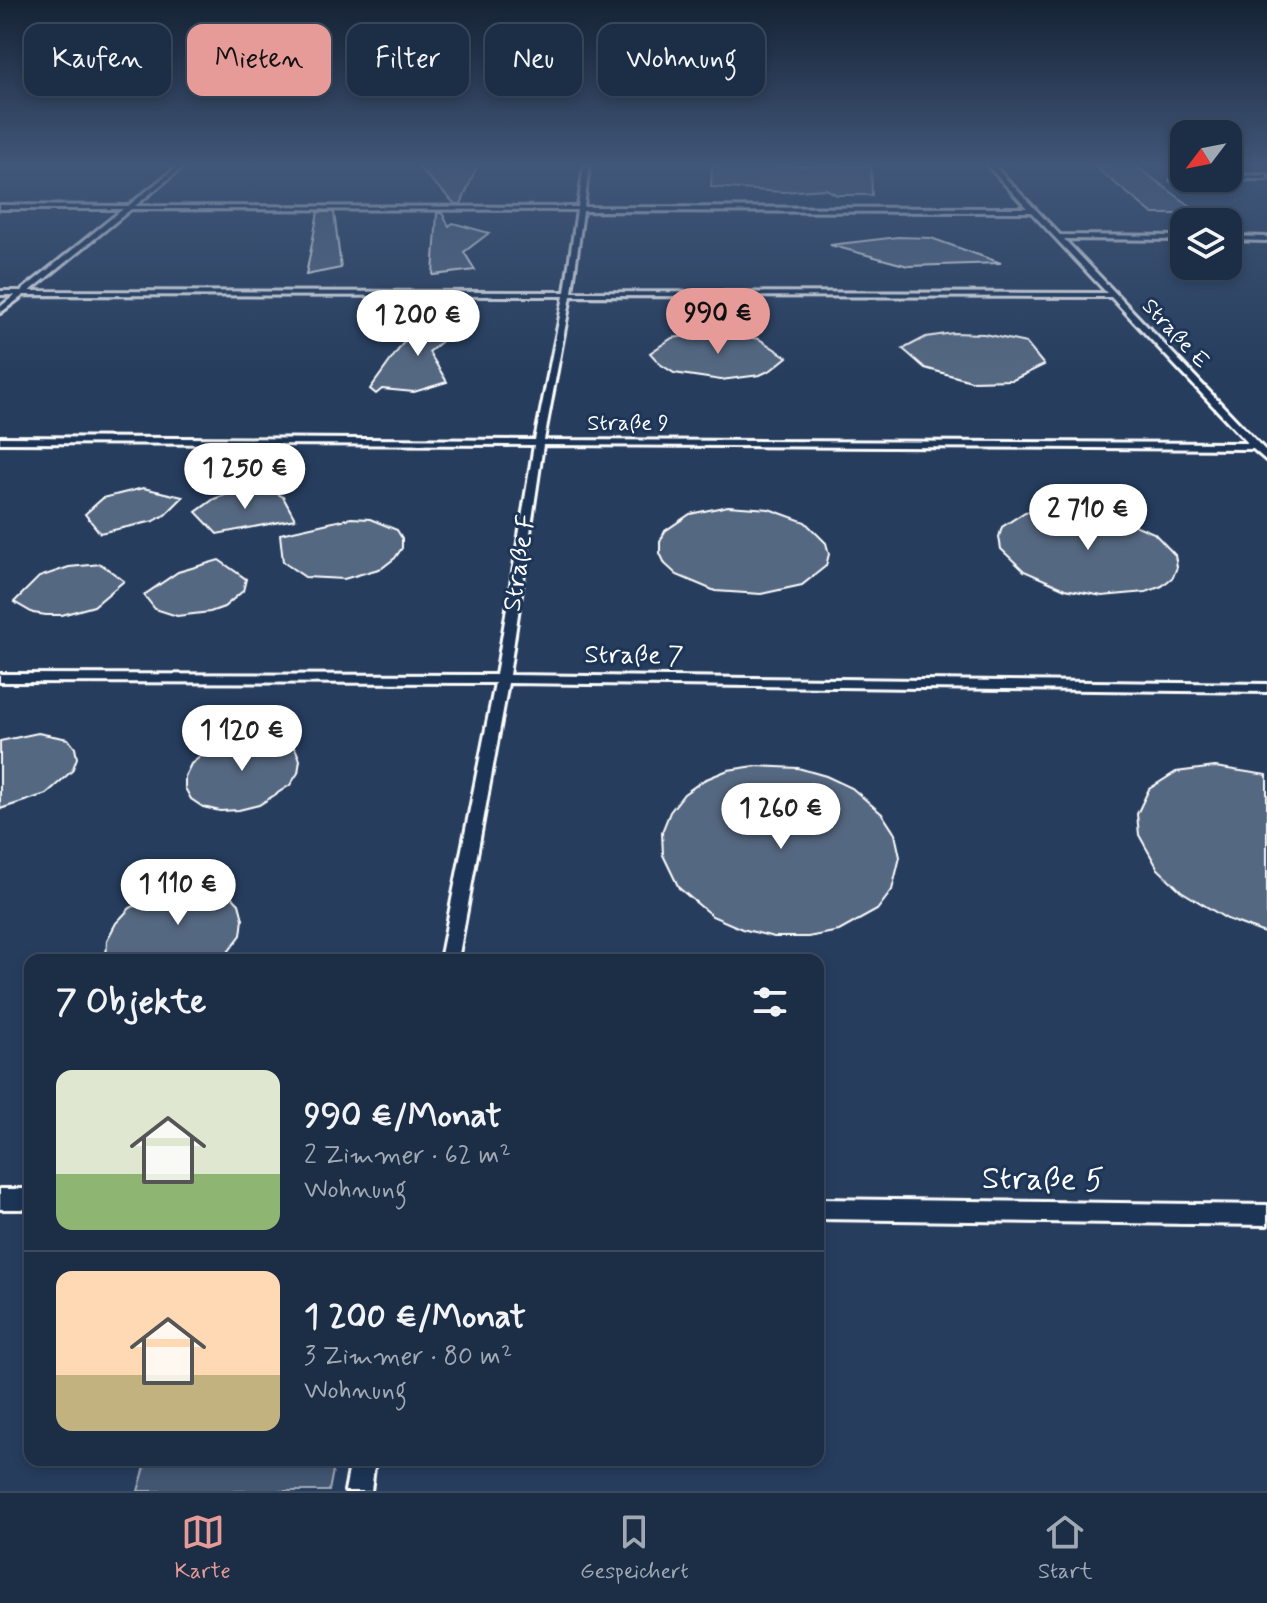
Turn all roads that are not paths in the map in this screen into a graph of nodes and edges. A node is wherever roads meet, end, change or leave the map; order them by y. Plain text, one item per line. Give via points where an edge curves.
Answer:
1 (93, 236) edge
2 (576, 236) edge
3 (1059, 237) joint
4 (1170, 238) edge
5 (1242, 238) edge
6 (1267, 239) edge
7 (0, 293) edge
8 (22, 293) junction
9 (568, 293) junction
10 (1114, 295) junction
11 (0, 311) edge
12 (0, 440) edge
13 (539, 443) junction
14 (1256, 446) junction
15 (1267, 458) edge
16 (0, 678) edge
17 (502, 679) junction
18 (1267, 688) edge
19 (450, 954) edge
20 (0, 1199) edge
21 (24, 1199) edge
22 (824, 1209) edge
23 (1267, 1215) edge
24 (362, 1466) edge
25 (358, 1491) edge

1 - 8 lane
2 - 9 lane, Straße F
3 - 4 lane
3 - 10 lane, Straße E
5 - 6 lane
7 - 8 lane
8 - 9 lane
8 - 11 lane
9 - 10 lane
9 - 13 lane, Straße F
10 - 14 lane, Straße E
12 - 13 lane, Straße 9
13 - 14 lane, Straße 9
13 - 17 lane, Straße F
14 - 15 lane, Straße E
16 - 17 lane, Straße 7
17 - 18 lane, Straße 7
17 - 19 lane, Straße F
20 - 21 lane
22 - 23 lane, Straße 5
24 - 25 lane

